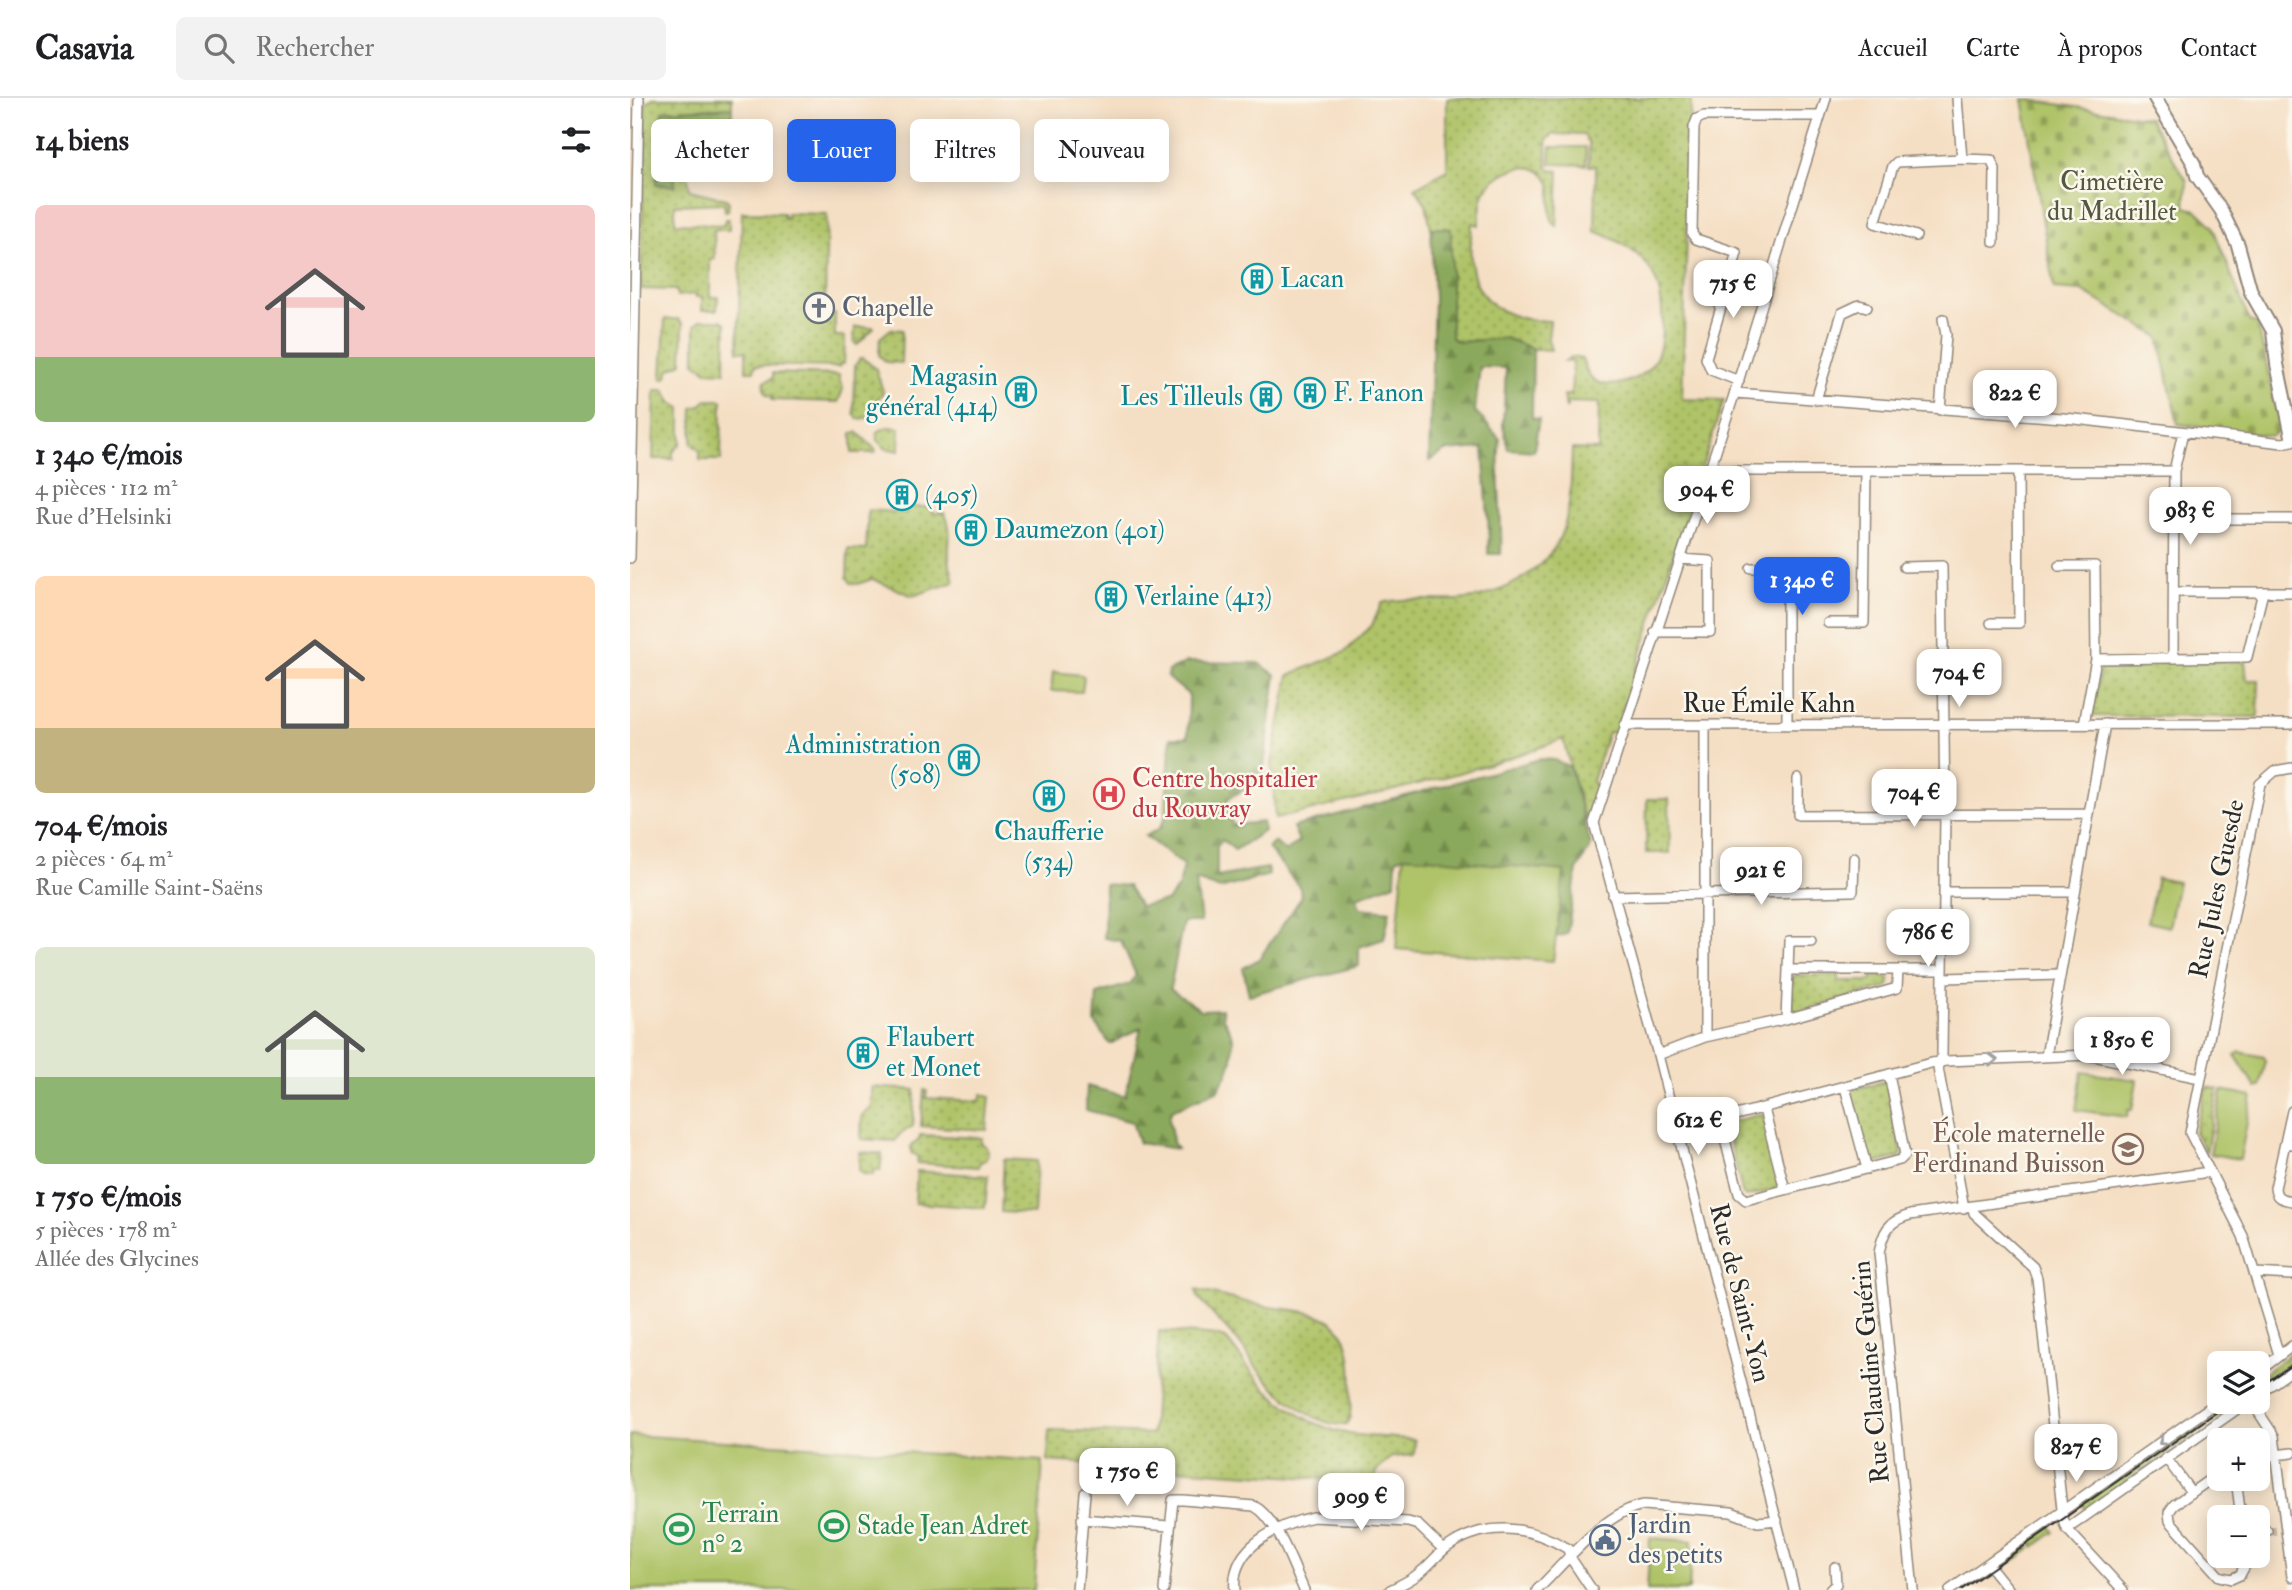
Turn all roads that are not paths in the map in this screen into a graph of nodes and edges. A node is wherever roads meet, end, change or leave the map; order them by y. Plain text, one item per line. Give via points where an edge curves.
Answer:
1 (639, 98) edge
2 (1826, 98) edge
3 (1957, 98) edge
4 (2155, 98) edge
5 (1820, 116) junction
6 (1962, 159) junction
7 (1916, 236) dead end
8 (1994, 242) dead end
9 (1867, 307) dead end
10 (1943, 319) dead end
11 (1739, 381) junction
12 (631, 383) edge
13 (1735, 393) junction
14 (1816, 400) junction
15 (1940, 410) junction
16 (2183, 432) junction
17 (630, 438) edge
18 (2292, 439) edge
19 (1709, 471) junction
20 (1866, 471) junction
21 (2018, 471) junction
22 (2174, 471) junction
23 (2175, 519) junction
24 (2292, 519) edge
25 (630, 558) edge
26 (1681, 559) junction
27 (2059, 566) dead end
28 (1904, 567) dead end
29 (1751, 568) dead end
30 (2175, 592) junction
31 (2263, 592) junction
32 (2292, 592) edge
33 (1828, 623) dead end
34 (1990, 623) dead end
35 (1655, 632) junction
36 (2173, 658) junction
37 (2096, 659) junction
38 (1944, 724) junction
39 (2084, 724) junction
40 (2105, 724) junction
41 (2292, 724) edge
42 (1625, 725) junction
43 (1705, 725) junction
44 (1787, 725) junction
45 (2292, 768) edge
46 (1798, 779) dead end
47 (1945, 814) junction
48 (2089, 814) junction
49 (1854, 858) dead end
50 (1945, 892) junction
51 (2074, 892) junction
52 (1706, 893) junction
53 (1613, 896) junction
54 (1811, 941) dead end
55 (1788, 970) junction
56 (1898, 970) junction
57 (1943, 974) junction
58 (2060, 975) junction
59 (1786, 1019) junction
60 (1705, 1037) junction
61 (1658, 1055) junction
62 (2046, 1056) junction
63 (1939, 1062) junction
64 (1889, 1074) junction
65 (2200, 1078) junction
66 (1845, 1087) junction
67 (1764, 1109) junction
68 (2292, 1111) edge
69 (1720, 1120) junction
70 (1676, 1131) junction
71 (2288, 1143) edge
72 (1867, 1169) junction
73 (2208, 1172) junction
74 (1784, 1190) junction
75 (2292, 1201) edge
76 (1968, 1207) junction
77 (2255, 1273) junction
78 (2292, 1275) edge
79 (2292, 1346) edge
80 (2279, 1355) junction
81 (2270, 1362) edge
82 (2292, 1370) edge
83 (2270, 1386) edge
84 (2207, 1409) edge
85 (2232, 1414) edge
86 (2258, 1414) edge
87 (2292, 1452) edge
88 (2277, 1454) junction
89 (2270, 1455) edge
90 (2166, 1458) junction
91 (2207, 1481) edge
92 (2191, 1492) junction
93 (1084, 1493) dead end
94 (2287, 1502) edge
95 (2062, 1512) junction
96 (1082, 1519) junction
97 (1777, 1520) junction
98 (1169, 1526) junction
99 (2067, 1529) junction
100 (1276, 1532) junction
101 (1444, 1550) junction
102 (1570, 1557) junction
103 (2291, 1558) edge
104 (2207, 1563) edge
105 (1988, 1564) junction
106 (1835, 1567) dead end
107 (2212, 1568) edge
108 (2244, 1568) edge
109 (2292, 1577) edge
110 (1077, 1590) edge
111 (1164, 1590) edge
112 (1235, 1590) edge
113 (1304, 1590) edge
114 (1390, 1590) edge
115 (1537, 1590) edge
116 (1592, 1590) edge
117 (1794, 1590) edge
118 (1830, 1590) edge
119 (1913, 1590) edge
120 (1950, 1590) edge
121 (2009, 1590) edge
122 (2123, 1590) edge

1 - 12 street
2 - 5 street, Rue de Saint-Yon
3 - 6 street
4 - 18 street via 2221,210 2238,245 2251,292 2273,331
5 - 11 street, Rue de Saint-Yon
5 - 11 street via 1704,116 1694,127 1692,234 1737,253 1706,358 1711,370
6 - 7 street via 1897,162 1893,166 1875,223
6 - 8 street via 1991,160 1995,169
9 - 14 street via 1859,305 1842,313
10 - 15 street via 1946,335
11 - 13 street, Rue de Saint-Yon
12 - 17 street
13 - 14 street
13 - 19 street, Rue de Saint-Yon
14 - 15 street
15 - 16 street
16 - 18 street via 2283,443
16 - 22 street
17 - 25 street
19 - 20 street
19 - 26 street, Rue de Saint-Yon
20 - 21 street
20 - 33 street via 1864,623
21 - 22 street
21 - 34 street via 2020,624
22 - 23 street
23 - 24 street
23 - 30 street
26 - 35 street, Rue de Saint-Yon
26 - 35 street via 1710,561 1710,632
27 - 37 street via 2095,566
28 - 38 street via 1942,566
29 - 44 street via 1787,568
30 - 31 street
30 - 36 street
31 - 32 street
31 - 36 street via 2247,657
35 - 42 street, Rue de Saint-Yon
36 - 37 street
37 - 39 street
38 - 39 street, Rue Émile Kahn
38 - 44 street, Rue Émile Kahn
38 - 47 street
39 - 40 street, Rue Émile Kahn
40 - 41 street, Rue Émile Kahn
40 - 48 street
42 - 43 street, Rue Émile Kahn
42 - 53 street, Rue de Saint-Yon via 1594,823
43 - 44 street, Rue Émile Kahn
43 - 52 street
45 - 65 street, Rue Jules Guesde via 2274,771 2260,783
46 - 47 street via 1798,815
47 - 48 street
47 - 50 street
48 - 51 street
49 - 52 street via 1853,891
50 - 51 street
50 - 57 street
51 - 58 street
52 - 53 street
52 - 60 street
53 - 61 street, Rue de Saint-Yon
54 - 55 street via 1788,941
55 - 56 street
55 - 59 street
56 - 57 street
56 - 59 street via 1897,988
57 - 58 street
57 - 63 street
58 - 62 street
59 - 60 street
60 - 61 street
61 - 70 street, Rue de Saint-Yon
63 -> 62 street
62 - 65 street via 2089,1055
63 - 64 street
63 - 76 street via 1940,1086
64 - 66 street
64 - 72 street via 1905,1155
65 - 73 street, Rue Jules Guesde via 2190,1133
66 - 67 street
66 - 72 street
67 - 69 street
67 - 74 street
68 - 71 street
69 - 70 street
69 - 74 street via 1739,1194 1746,1200
70 - 97 street, Rue de Saint-Yon
71 - 75 street via 2275,1188 2280,1199
72 - 74 street
73 - 76 street, Rue Claudine Guérin
73 - 77 street, Rue Jules Guesde via 2243,1236
76 - 95 street via 2034,1267
76 - 119 street, Rue Claudine Guérin via 1899,1218 1882,1234 1879,1253
77 - 78 street
77 - 80 street, Rue Jules Guesde
79 - 80 street
80 - 81 street
82 - 83 street
84 -> 95 street
85 - 90 street
86 - 88 street via 2274,1436
87 - 88 street
88 - 89 street
88 - 94 street
90 - 92 street
90 - 99 street
91 - 92 street
92 - 104 street via 2174,1505 2170,1521
93 - 96 street
94 - 103 street via 2282,1530
95 - 99 street
95 - 105 street
96 - 98 street
96 - 110 street
97 - 102 street via 1758,1522 1731,1512 1644,1505 1623,1510
97 - 117 street, Rue de Saint-Yon
98 - 100 street via 1172,1500 1254,1506 1263,1511
98 - 111 street
99 - 122 street
100 - 101 street via 1313,1517 1408,1522 1418,1525
100 - 112 street via 1245,1553 1237,1567
100 - 113 street
101 - 102 street via 1464,1536 1508,1528 1550,1538 1568,1549
101 - 114 street via 1420,1573
102 - 115 street
102 - 116 street
103 - 109 street
105 - 120 street
105 - 121 street
106 - 118 street via 1836,1584
107 - 108 street via 2231,1579

